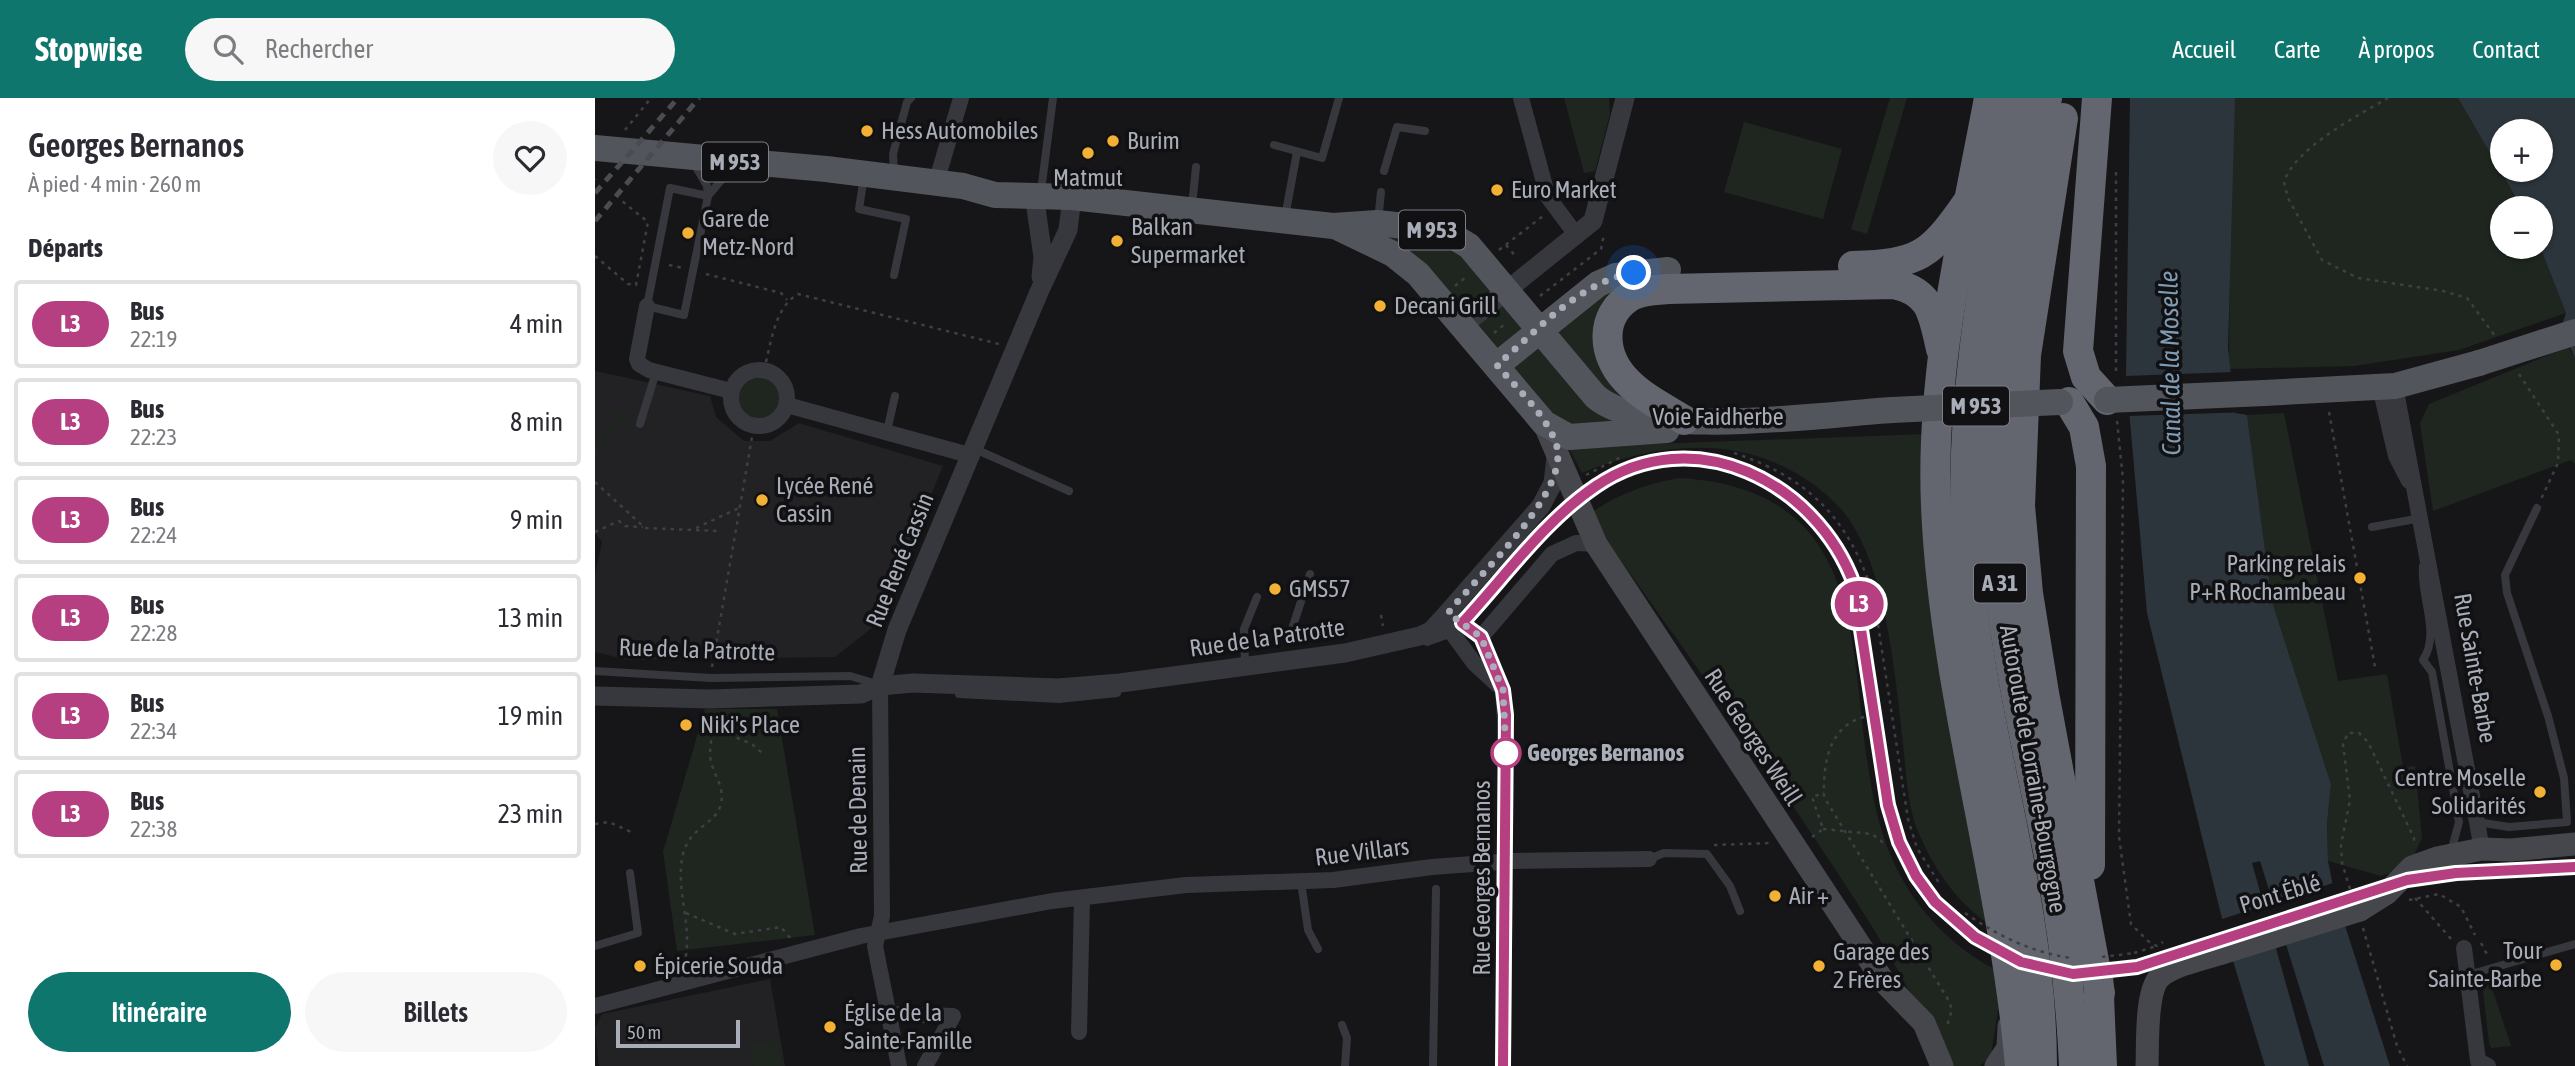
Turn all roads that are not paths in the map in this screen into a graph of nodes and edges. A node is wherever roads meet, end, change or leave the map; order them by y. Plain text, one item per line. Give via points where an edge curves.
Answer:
1 (911, 98) edge
2 (961, 98) edge
3 (1053, 98) edge
4 (1339, 98) edge
5 (1521, 98) edge
6 (1625, 98) edge
7 (1989, 98) edge
8 (2018, 98) edge
9 (2047, 98) edge
10 (2066, 98) edge
11 (2097, 98) edge
12 (1425, 131) dead end
13 (1274, 145) dead end
14 (602, 149) edge
15 (1297, 152) junction
16 (691, 158) junction
17 (737, 163) junction
18 (1196, 167) dead end
19 (1384, 172) dead end
20 (865, 175) junction
21 (894, 179) junction
22 (936, 183) junction
23 (1381, 192) dead end
24 (1037, 194) junction
25 (708, 196) junction
26 (1073, 197) junction
27 (1971, 197) junction
28 (1192, 209) junction
29 (1284, 220) junction
30 (1377, 223) junction
31 (1333, 226) junction
32 (1577, 236) junction
33 (1668, 270) joint
34 (894, 275) dead end
35 (1507, 290) junction
36 (1038, 292) junction
37 (647, 306) junction
38 (1464, 325) junction
39 (1539, 328) junction
40 (2575, 332) edge
41 (1943, 360) junction
42 (1497, 365) junction
43 (650, 370) junction
44 (731, 391) junction
45 (2387, 394) junction
46 (895, 396) dead end
47 (2113, 397) junction
48 (2065, 402) junction
49 (786, 405) junction
50 (1684, 419) junction
51 (1731, 421) junction
52 (1544, 423) junction
53 (641, 424) dead end
54 (887, 431) junction
55 (1557, 448) junction
56 (971, 452) junction
57 (1574, 490) junction
58 (1069, 491) dead end
59 (2417, 495) junction
60 (2537, 508) road end
61 (2421, 517) junction
62 (2372, 527) dead end
63 (2426, 543) junction
64 (1596, 544) junction
65 (1310, 574) dead end
66 (1257, 597) dead end
67 (1451, 622) junction
68 (1481, 637) junction
69 (1247, 641) junction
70 (2426, 663) junction
71 (2449, 666) junction
72 (1245, 668) junction
73 (595, 671) edge
74 (880, 686) junction
75 (1503, 690) junction
76 (595, 696) edge
77 (2477, 822) junction
78 (2575, 844) edge
79 (2482, 849) junction
80 (2450, 855) junction
81 (1649, 859) joint
82 (1505, 862) junction
83 (2575, 867) edge
84 (630, 873) dead end
85 (1301, 882) junction
86 (1436, 888) dead end
87 (2405, 894) junction
88 (1081, 898) junction
89 (1740, 911) dead end
90 (879, 934) junction
91 (2575, 944) edge
92 (595, 946) edge
93 (2221, 947) junction
94 (2464, 948) road end
95 (1318, 949) dead end
96 (2468, 975) junction
97 (2012, 988) junction
98 (2100, 993) junction
99 (595, 1006) edge
100 (889, 1014) junction
101 (1342, 1025) dead end
102 (1079, 1032) dead end
103 (1938, 1057) edge
104 (899, 1066) edge
105 (925, 1066) edge
106 (1345, 1066) edge
107 (1433, 1066) edge
108 (1503, 1066) edge
109 (1996, 1066) edge
110 (2021, 1066) edge
111 (2042, 1066) edge
112 (2074, 1066) edge
113 (2102, 1066) edge
114 (2147, 1066) edge
115 (2488, 1066) edge

1 - 21 lane via 893,154
2 - 22 street
3 - 24 lane
4 - 15 lane via 1322,158
5 - 32 street via 1548,197
6 - 32 street via 1599,208
7 - 27 highway
8 - 111 highway, Autoroute de Lorraine-Bourgogne / A 31 via 1975,334 1964,507 1978,646 2032,941
9 - 112 highway, Autoroute de Lorraine-Bourgogne / A 31 via 1995,398 1994,510 2008,643 2063,934
10 - 98 highway via 2026,355 2020,506 2042,681
11 - 47 highway via 2078,351 2086,377
12 - 19 lane via 1397,127
13 - 15 lane
14 - 16 main road, M 953
15 - 29 lane
16 - 17 main road, M 953
16 - 25 lane
17 - 20 main road, M 953
17 - 25 lane
18 - 28 lane
20 - 21 main road, M 953
20 - 34 lane via 859,209 906,219
21 - 22 main road, M 953
22 - 24 main road, M 953 via 982,194
23 - 30 lane
24 - 26 main road, M 953
24 - 36 street, Rue René Cassin via 1043,257
25 - 37 lane via 670,188
25 - 37 lane via 684,315
26 - 28 main road, M 953
26 - 36 street, Rue René Cassin via 1068,230
27 - 33 highway via 1928,251 1896,263
27 - 41 highway
28 - 29 main road, M 953
29 - 31 main road, M 953
30 - 31 main road, M 953
30 - 35 main road, M 953 via 1454,237 1469,246
31 - 38 main road, M 953 via 1393,254
32 - 35 street
33 - 39 main road via 1616,276 1598,284
35 - 38 street
35 - 39 main road, M 953
36 - 56 street, Rue René Cassin
37 - 43 street via 637,359
38 - 42 main road, M 953
39 - 42 main road
39 - 50 main road, Voie Faidherbe / M 953 via 1605,404 1647,419
40 - 45 main road, M 953, bridge
41 - 50 highway via 1927,300 1911,288 1894,284 1668,289 1632,296 1611,315 1606,328 1612,360 1644,395
41 - 97 highway via 1935,450 1941,568
42 - 52 main road, M 953
43 - 44 street
43 - 53 lane
44 - 49 street via 736,414 754,426 775,421
44 - 49 street via 742,375 764,370 782,381
45 - 47 main road, M 953, bridge via 2336,390
45 - 59 street, Rue Sainte-Barbe
45 - 59 street, Rue Sainte-Barbe via 2396,456
46 - 54 lane
47 - 48 main road, M 953
48 - 51 main road, Voie Faidherbe / M 953, bridge
48 - 98 highway via 2084,426 2091,466 2088,776
49 - 54 street
50 - 51 main road, Voie Faidherbe / M 953
51 - 52 main road, M 953 via 1641,434 1569,437
52 - 55 main road, Rue Georges Weill
54 - 56 street
55 - 57 main road, Rue Georges Weill
55 - 67 street, Rue de la Patrotte via 1553,483 1541,506
56 - 58 lane
56 - 74 street, Rue René Cassin via 893,639
57 - 64 main road, Rue Georges Weill
57 - 67 lane, Rue de la Patrotte
57 - 93 lane, Rue de la Patrotte, bridge via 1636,467 1688,459 1738,468 1781,488 1815,516 1844,555 1861,614 1888,805 1899,842 1923,885 1959,926 1996,951 2046,970 2073,974 2137,967
59 - 61 street, Rue Sainte-Barbe
60 - 77 lane via 2505,575 2564,778 2567,822 2509,827
61 - 62 lane
61 - 63 street, Rue Sainte-Barbe
63 - 70 lane via 2422,580 2432,641
63 - 71 street, Rue Sainte-Barbe
64 - 68 street via 1576,542 1552,554
64 - 103 main road, Rue Georges Weill via 1797,835 1884,982 1924,1023
65 - 69 lane via 1290,635
66 - 69 lane via 1244,629
67 - 68 street
67 - 72 street, Rue de la Patrotte via 1420,636 1345,653
67 - 74 lane, Rue de la Patrotte via 1379,654 1292,670 1059,699 912,692
67 - 75 street via 1474,663
68 - 75 street, Rue Georges Bernanos
69 - 72 lane
70 - 71 lane
70 - 80 lane via 2432,673 2459,822
71 - 77 street, Rue Sainte-Barbe
72 - 74 street, Rue de la Patrotte via 1058,688
73 - 74 lane, Rue de la Patrotte via 711,678 850,676
74 - 76 street, Rue de la Patrotte via 861,694 710,699
74 - 90 street, Rue de Denain
75 - 82 street, Rue Georges Bernanos
77 - 79 street, Rue Sainte-Barbe
78 - 79 main road
79 - 80 main road
80 - 87 main road via 2412,867
81 - 82 street, Rue Villars
81 - 89 lane via 1664,853 1707,854 1730,886
82 - 85 street, Rue Villars
82 - 108 street, Rue Georges Bernanos
83 - 87 lane via 2456,873
84 - 92 lane via 638,933
85 - 88 street, Rue Villars via 1186,886
85 - 95 lane via 1308,930
86 - 107 lane
87 - 93 main road, Pont Éblé, bridge via 2387,893 2357,907
88 - 90 street, Rue Villars
88 - 102 street
90 - 99 street, Rue Villars
90 - 100 street, Rue de Denain via 876,946
91 - 96 lane
93 - 114 main road, Pont Éblé via 2156,983
94 - 96 street
96 - 115 street via 2478,1061
97 - 109 main road via 2008,1048
97 - 110 highway
98 - 113 highway
100 - 104 street, Rue de Denain
100 - 105 street via 953,1016
101 - 106 lane via 1347,1038

